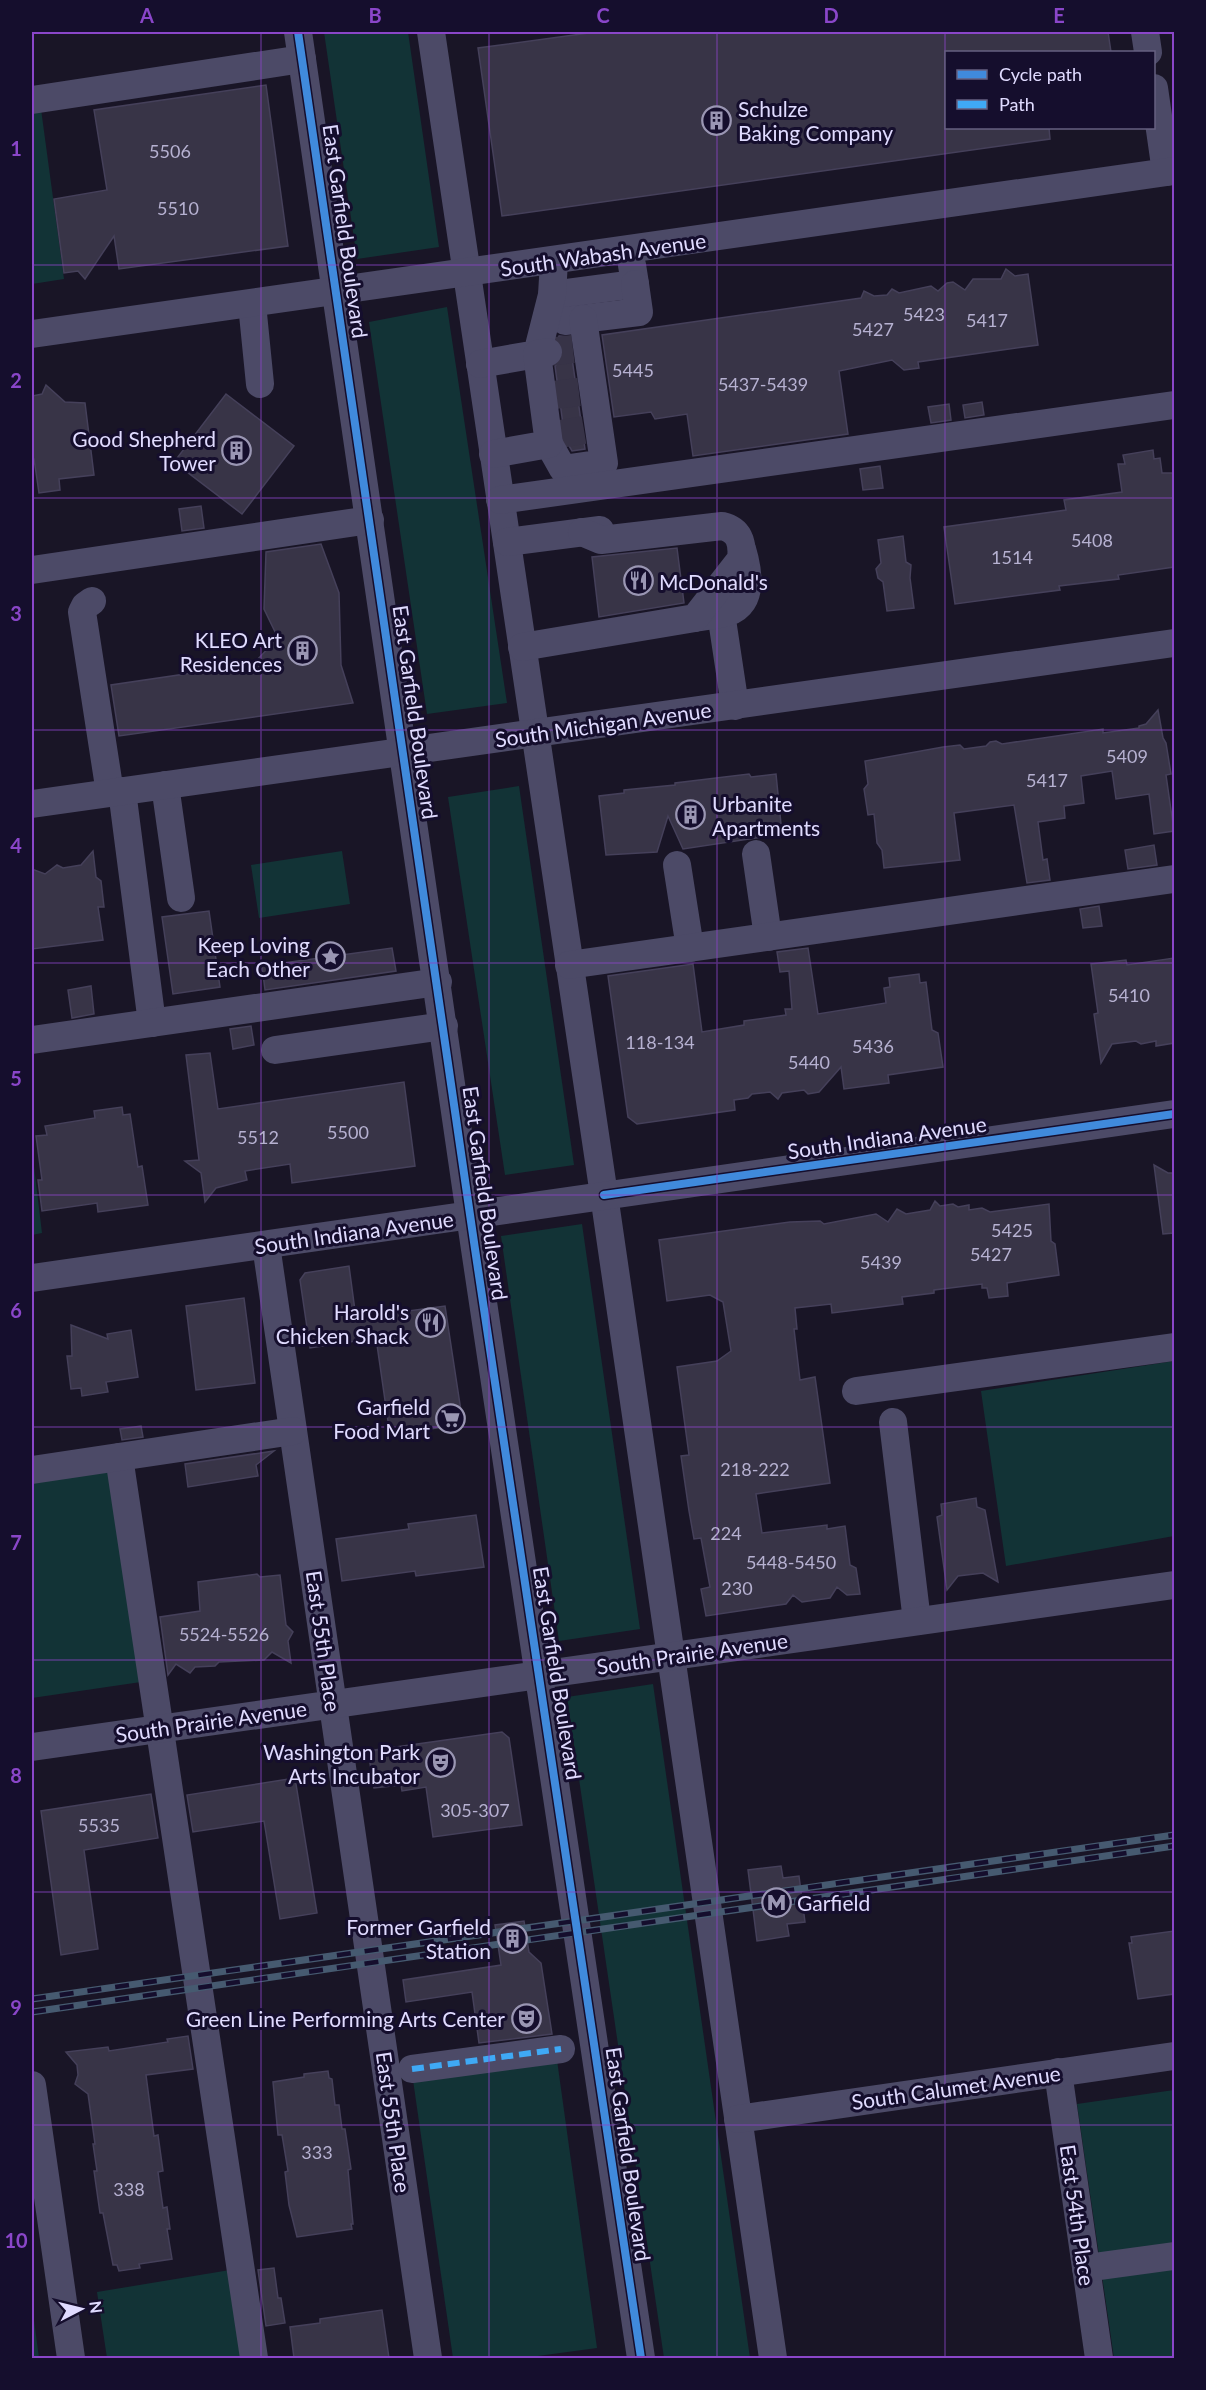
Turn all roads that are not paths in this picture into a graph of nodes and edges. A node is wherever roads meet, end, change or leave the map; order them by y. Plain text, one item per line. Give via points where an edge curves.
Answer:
1 (298, 32) edge
2 (431, 32) edge
3 (1145, 32) edge
4 (1148, 51) edge
5 (302, 59) junction
6 (1155, 93) edge
7 (32, 100) edge
8 (1170, 172) edge
9 (630, 250) junction
10 (554, 261) junction
11 (467, 273) junction
12 (635, 284) junction
13 (336, 292) junction
14 (552, 295) junction
15 (252, 304) junction
16 (583, 319) junction
17 (545, 324) junction
18 (32, 334) edge
19 (561, 350) junction
20 (480, 364) junction
21 (260, 384) dead end
22 (567, 394) junction
23 (1174, 405) edge
24 (568, 434) junction
25 (493, 454) junction
26 (500, 500) junction
27 (370, 520) junction
28 (507, 542) junction
29 (32, 570) edge
30 (92, 602) dead end
31 (708, 615) junction
32 (1174, 643) edge
33 (522, 647) junction
34 (735, 706) junction
35 (535, 734) junction
36 (404, 752) junction
37 (165, 785) junction
38 (116, 792) junction
39 (32, 804) edge
40 (756, 854) dead end
41 (677, 864) dead end
42 (1174, 879) edge
43 (181, 898) dead end
44 (768, 937) junction
45 (690, 948) junction
46 (569, 965) junction
47 (438, 982) junction
48 (152, 1023) junction
49 (444, 1026) junction
50 (32, 1040) edge
51 (275, 1050) dead end
52 (1174, 1114) edge
53 (604, 1195) junction
54 (470, 1216) junction
55 (266, 1245) junction
56 (32, 1278) edge
57 (1174, 1347) edge
58 (856, 1391) dead end
59 (893, 1422) dead end
60 (293, 1431) junction
61 (119, 1457) junction
62 (32, 1470) edge
63 (1174, 1585) edge
64 (917, 1621) junction
65 (671, 1656) junction
66 (540, 1675) junction
67 (333, 1704) junction
68 (160, 1728) junction
69 (32, 1747) edge
70 (561, 2049) dead end
71 (1174, 2055) edge
72 (412, 2069) dead end
73 (1058, 2072) junction
74 (32, 2085) edge
75 (738, 2119) junction
76 (41, 2218) edge
77 (1174, 2256) edge
78 (1086, 2268) junction
79 (71, 2358) edge
80 (254, 2358) edge
81 (428, 2358) edge
82 (641, 2358) edge
83 (773, 2358) edge
84 (1099, 2358) edge

1 - 5 street, East Garfield Boulevard
2 - 11 street
3 - 4 street
5 - 7 street
5 - 13 street, East Garfield Boulevard
6 - 8 street
8 - 9 street, South Wabash Avenue
9 - 10 street, South Wabash Avenue
9 - 12 street
10 - 11 street, South Wabash Avenue
10 - 14 street
11 - 13 street, South Wabash Avenue
11 - 20 street
12 - 14 street
12 - 16 street via 639,312
13 - 15 street, South Wabash Avenue
13 - 27 street, East Garfield Boulevard
14 - 17 street
15 - 18 street, South Wabash Avenue
15 - 21 street
16 - 17 street
16 - 19 street
17 - 19 street
19 - 20 street
19 - 22 street
19 - 22 street
20 - 25 street
22 - 24 street
22 - 24 street
23 - 26 street
24 - 25 street
25 - 26 street
26 - 28 street
27 - 29 street
27 - 36 street, East Garfield Boulevard
28 - 31 street via 713,512 723,516 737,538 748,576 747,592 738,607
28 - 33 street
30 - 38 street via 82,612
31 - 33 street
31 - 34 street
32 - 34 street, South Michigan Avenue
33 - 35 street
34 - 35 street, South Michigan Avenue
35 - 36 street, South Michigan Avenue
35 - 46 street
36 - 37 street, South Michigan Avenue
36 - 47 street, East Garfield Boulevard
37 - 38 street, South Michigan Avenue
37 - 43 street
38 - 39 street, South Michigan Avenue
38 - 48 street
40 - 44 street
41 - 45 street
42 - 44 street
44 - 45 street
45 - 46 street
46 - 53 street
47 - 48 street
47 - 49 street, East Garfield Boulevard
48 - 50 street
49 - 51 street
49 - 54 street, East Garfield Boulevard
52 - 53 street, South Indiana Avenue
53 - 54 street, South Indiana Avenue
53 - 65 street
54 - 55 street, South Indiana Avenue
54 - 66 street, East Garfield Boulevard
55 - 56 street, South Indiana Avenue
55 - 60 street, East 55th Place
57 - 58 street
59 - 64 street
60 - 61 street
60 - 67 street, East 55th Place
61 - 62 street
61 - 68 street
63 - 64 street, South Prairie Avenue
64 - 65 street, South Prairie Avenue
65 - 66 street, South Prairie Avenue
65 - 75 street
66 - 67 street, South Prairie Avenue
66 - 82 street, East Garfield Boulevard
67 - 68 street, South Prairie Avenue
67 - 81 street, East 55th Place
68 - 69 street, South Prairie Avenue
68 - 80 street
70 - 72 street
71 - 73 street, South Calumet Avenue
73 - 75 street, South Calumet Avenue
73 - 78 street, East 54th Place
74 - 76 street
75 - 83 street
76 - 79 street
77 - 78 street
78 - 84 street, East 54th Place

